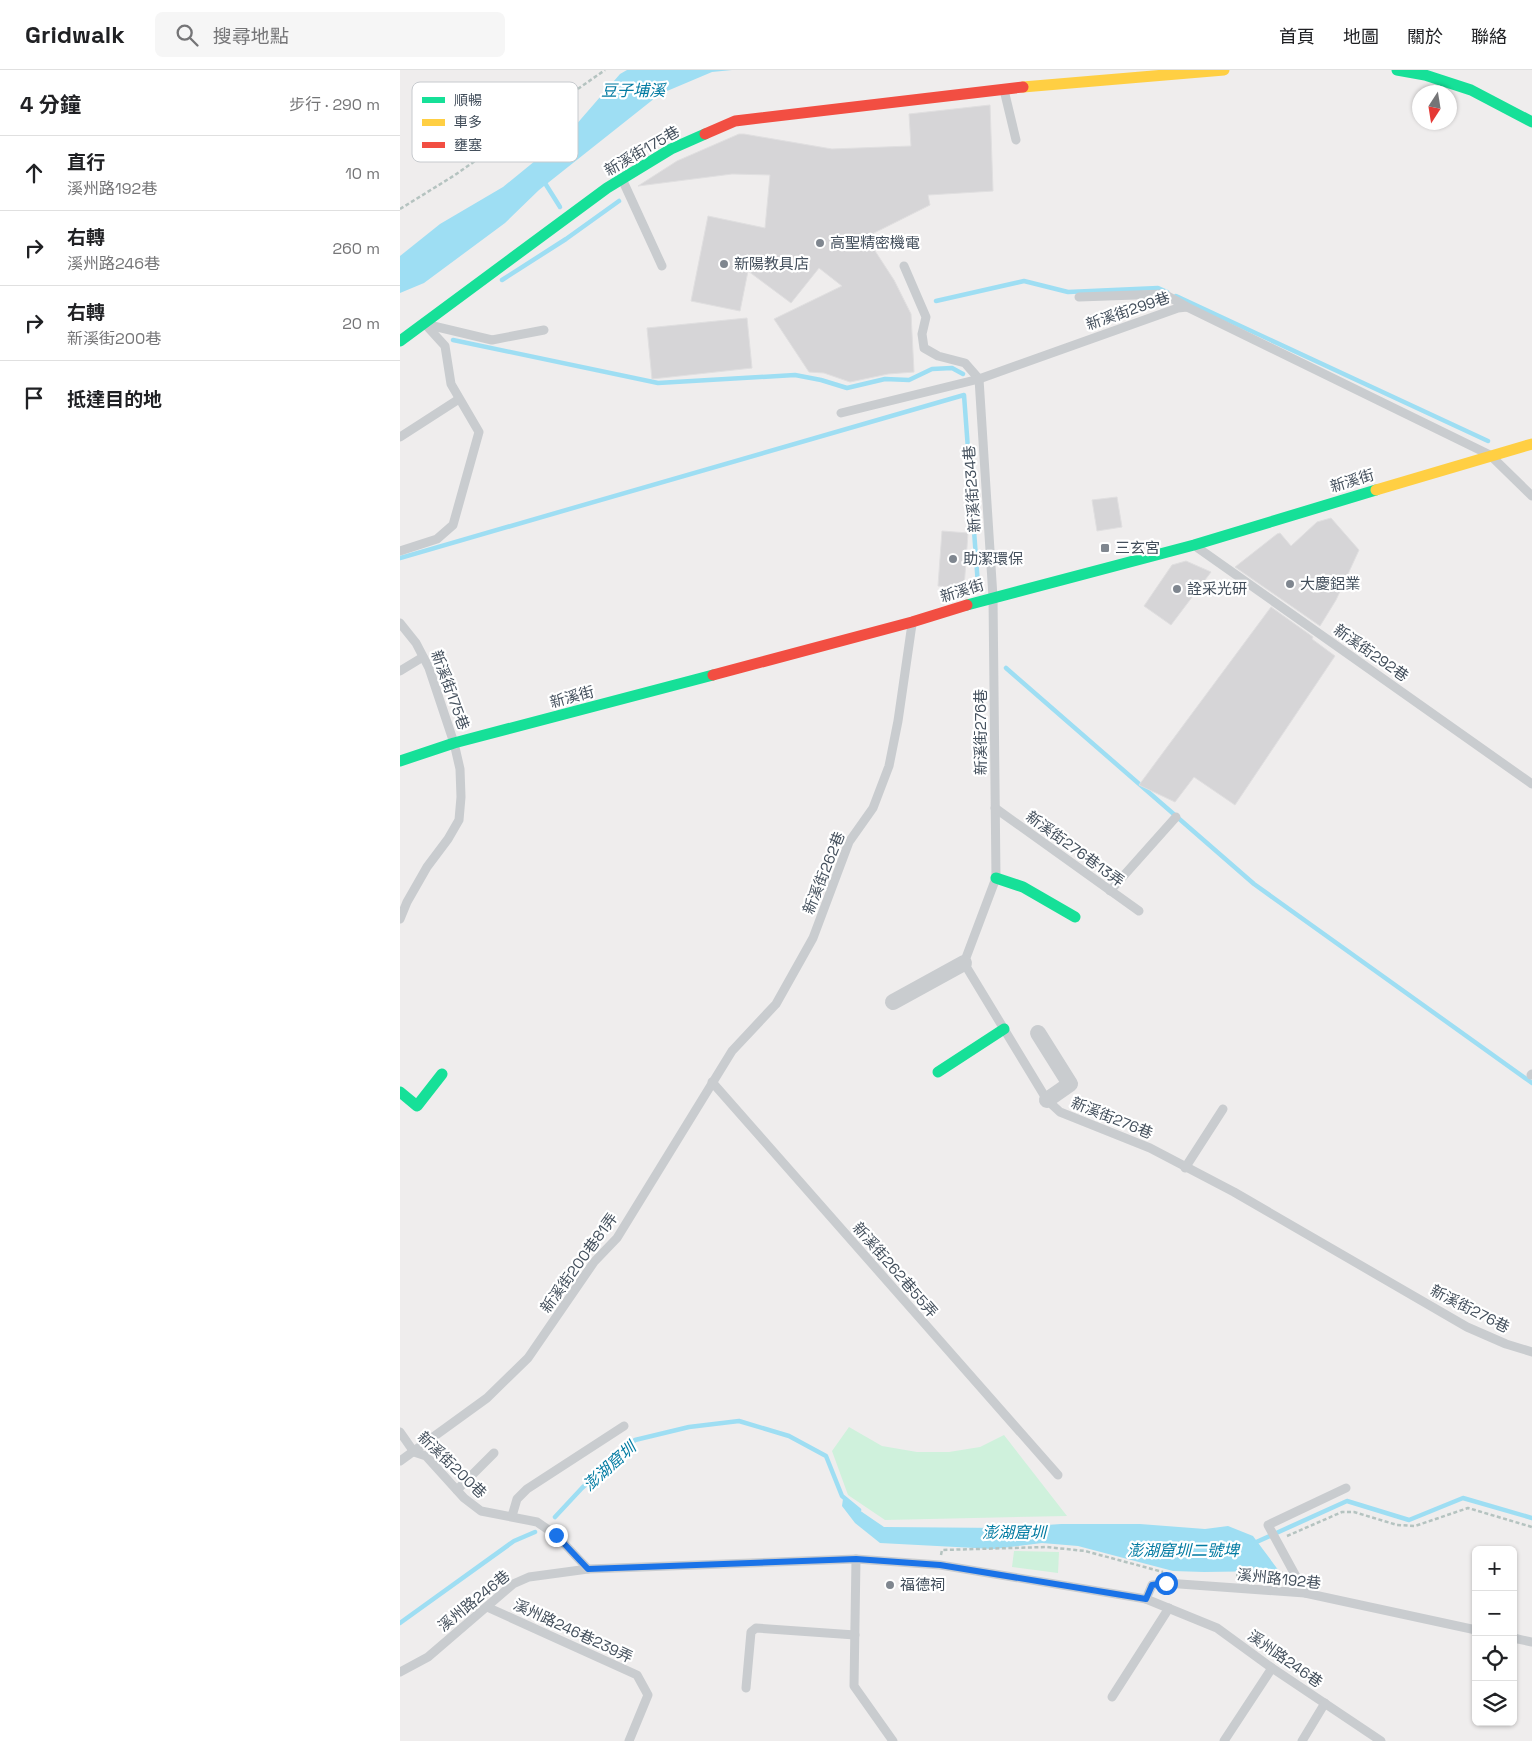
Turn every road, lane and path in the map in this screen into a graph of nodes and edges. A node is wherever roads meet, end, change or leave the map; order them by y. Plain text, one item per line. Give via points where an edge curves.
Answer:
1 (605, 70) edge
2 (1224, 70) edge
3 (1397, 70) edge
4 (578, 89) edge
5 (1004, 90) junction
6 (1532, 122) edge
7 (1016, 140) dead end
8 (474, 162) edge
9 (622, 179) junction
10 (400, 209) edge
11 (662, 266) dead end
12 (904, 266) dead end
13 (1079, 297) dead end
14 (1187, 307) junction
15 (424, 324) junction
16 (544, 330) dead end
17 (400, 341) edge
18 (979, 379) junction
19 (459, 399) junction
20 (841, 413) dead end
21 (400, 437) edge
22 (1532, 444) edge
23 (1490, 455) junction
24 (1532, 496) edge
25 (1194, 545) junction
26 (400, 550) edge
27 (993, 597) junction
28 (912, 622) junction
29 (400, 624) edge
30 (423, 656) junction
31 (400, 671) edge
32 (454, 743) junction
33 (400, 761) edge
34 (1532, 784) edge
35 (995, 808) junction
36 (1176, 817) dead end
37 (996, 878) junction
38 (1110, 891) junction
39 (1138, 911) dead end
40 (1075, 917) dead end
41 (400, 920) edge
42 (964, 963) junction
43 (893, 1002) dead end
44 (1004, 1029) junction
45 (1038, 1033) dead end
46 (938, 1072) dead end
47 (442, 1074) dead end
48 (712, 1082) junction
49 (400, 1092) edge
50 (1047, 1100) junction
51 (1223, 1109) dead end
52 (1185, 1168) junction
53 (1532, 1352) edge
54 (624, 1426) dead end
55 (400, 1432) edge
56 (414, 1452) junction
57 (494, 1453) dead end
58 (400, 1461) edge
59 (1058, 1475) dead end
60 (1346, 1488) dead end
61 (457, 1490) junction
62 (512, 1516) junction
63 (1532, 1527) edge
64 (1277, 1540) junction
65 (856, 1559) junction
66 (940, 1565) junction
67 (1281, 1566) dead end
68 (588, 1569) junction
69 (1164, 1572) dead end
70 (1235, 1575) dead end
71 (1305, 1593) junction
72 (1146, 1599) junction
73 (487, 1607) junction
74 (1169, 1608) junction
75 (1472, 1629) edge
76 (855, 1635) junction
77 (1517, 1639) edge
78 (1532, 1642) edge
79 (1272, 1668) junction
80 (400, 1672) edge
81 (746, 1688) dead end
82 (1112, 1697) dead end
83 (1325, 1703) junction
84 (629, 1741) edge
85 (893, 1741) edge
86 (1224, 1741) edge
87 (1302, 1741) edge
88 (1381, 1741) edge

1 - 4 path
2 - 5 street, 新溪街175巷
3 - 6 street via 1470,90
5 - 7 lane
5 - 9 street, 新溪街175巷 via 735,121 670,149
8 - 10 path
9 - 11 lane
9 - 15 street, 新溪街175巷
12 - 18 lane via 926,317 922,334 924,348 938,356 965,363
13 - 14 lane via 1164,294
14 - 18 lane, 新溪街299巷
14 - 23 lane, 新溪街299巷
15 - 16 lane via 492,340
15 - 17 street, 新溪街175巷
15 - 19 lane via 445,346 451,384
18 - 20 lane, 新溪街299巷
18 - 27 lane, 新溪街234巷
19 - 21 lane
19 - 26 lane via 479,432 453,525 438,540
22 - 23 street, 新溪街
23 - 24 lane, 新溪街299巷
23 - 25 street, 新溪街
25 - 27 street, 新溪街
25 - 34 lane, 新溪街292巷
27 - 28 street, 新溪街
27 - 35 lane, 新溪街276巷
28 - 32 street, 新溪街
28 - 48 lane, 新溪街262巷 via 889,766 873,808 849,842 813,938 776,1004 732,1051
29 - 30 lane, 新溪街175巷
30 - 31 lane
30 - 32 lane, 新溪街175巷
32 - 33 street, 新溪街
32 - 41 lane via 462,796 458,820 448,840 427,867
35 - 37 lane, 新溪街276巷
35 - 38 lane, 新溪街276巷13弄
36 - 38 lane
37 - 40 street via 1022,887
37 - 42 lane, 新溪街276巷
38 - 39 lane, 新溪街276巷13弄
42 - 43 street
42 - 44 lane, 新溪街276巷
44 - 46 street
44 - 50 lane, 新溪街276巷
45 - 50 street via 1070,1084
47 - 49 street via 417,1106
48 - 56 lane, 新溪街200巷81弄 via 617,1238 594,1262 528,1358 487,1398
48 - 59 lane, 新溪街262巷55弄
50 - 52 lane, 新溪街276巷 via 1060,1112 1150,1148
51 - 52 lane
52 - 53 lane, 新溪街276巷 via 1234,1192 1467,1326
54 - 62 lane via 527,1488 517,1499
55 - 56 lane, 新溪街200巷
56 - 58 lane, 新溪街200巷81弄
56 - 61 lane, 新溪街200巷 via 426,1456
57 - 61 lane
60 - 64 lane via 1268,1525
61 - 62 lane, 新溪街200巷 via 481,1512
62 - 68 lane, 新溪街200巷 via 537,1522 556,1535
63 - 64 path via 1468,1508 1415,1526 1342,1512
64 - 71 lane
65 - 66 lane, 溪州路246巷
65 - 68 lane, 溪州路246巷
65 - 76 lane
66 - 69 path via 942,1550 1047,1547 1085,1551
66 - 72 lane, 溪州路246巷
67 - 70 path via 1284,1573
68 - 73 lane, 溪州路246巷 via 529,1577 513,1584
71 - 72 lane, 溪州路192巷 via 1166,1583 1152,1585
71 - 75 lane, 溪州路192巷
72 - 74 lane, 溪州路246巷
73 - 80 lane, 溪州路246巷 via 428,1657
73 - 84 lane, 溪州路246巷239弄 via 637,1675 648,1695
74 - 79 lane, 溪州路246巷 via 1217,1628
74 - 82 lane
76 - 81 lane via 756,1628 751,1632
76 - 85 lane via 854,1686
77 - 78 lane
79 - 83 lane, 溪州路246巷
79 - 86 lane
83 - 87 lane
83 - 88 lane, 溪州路246巷

